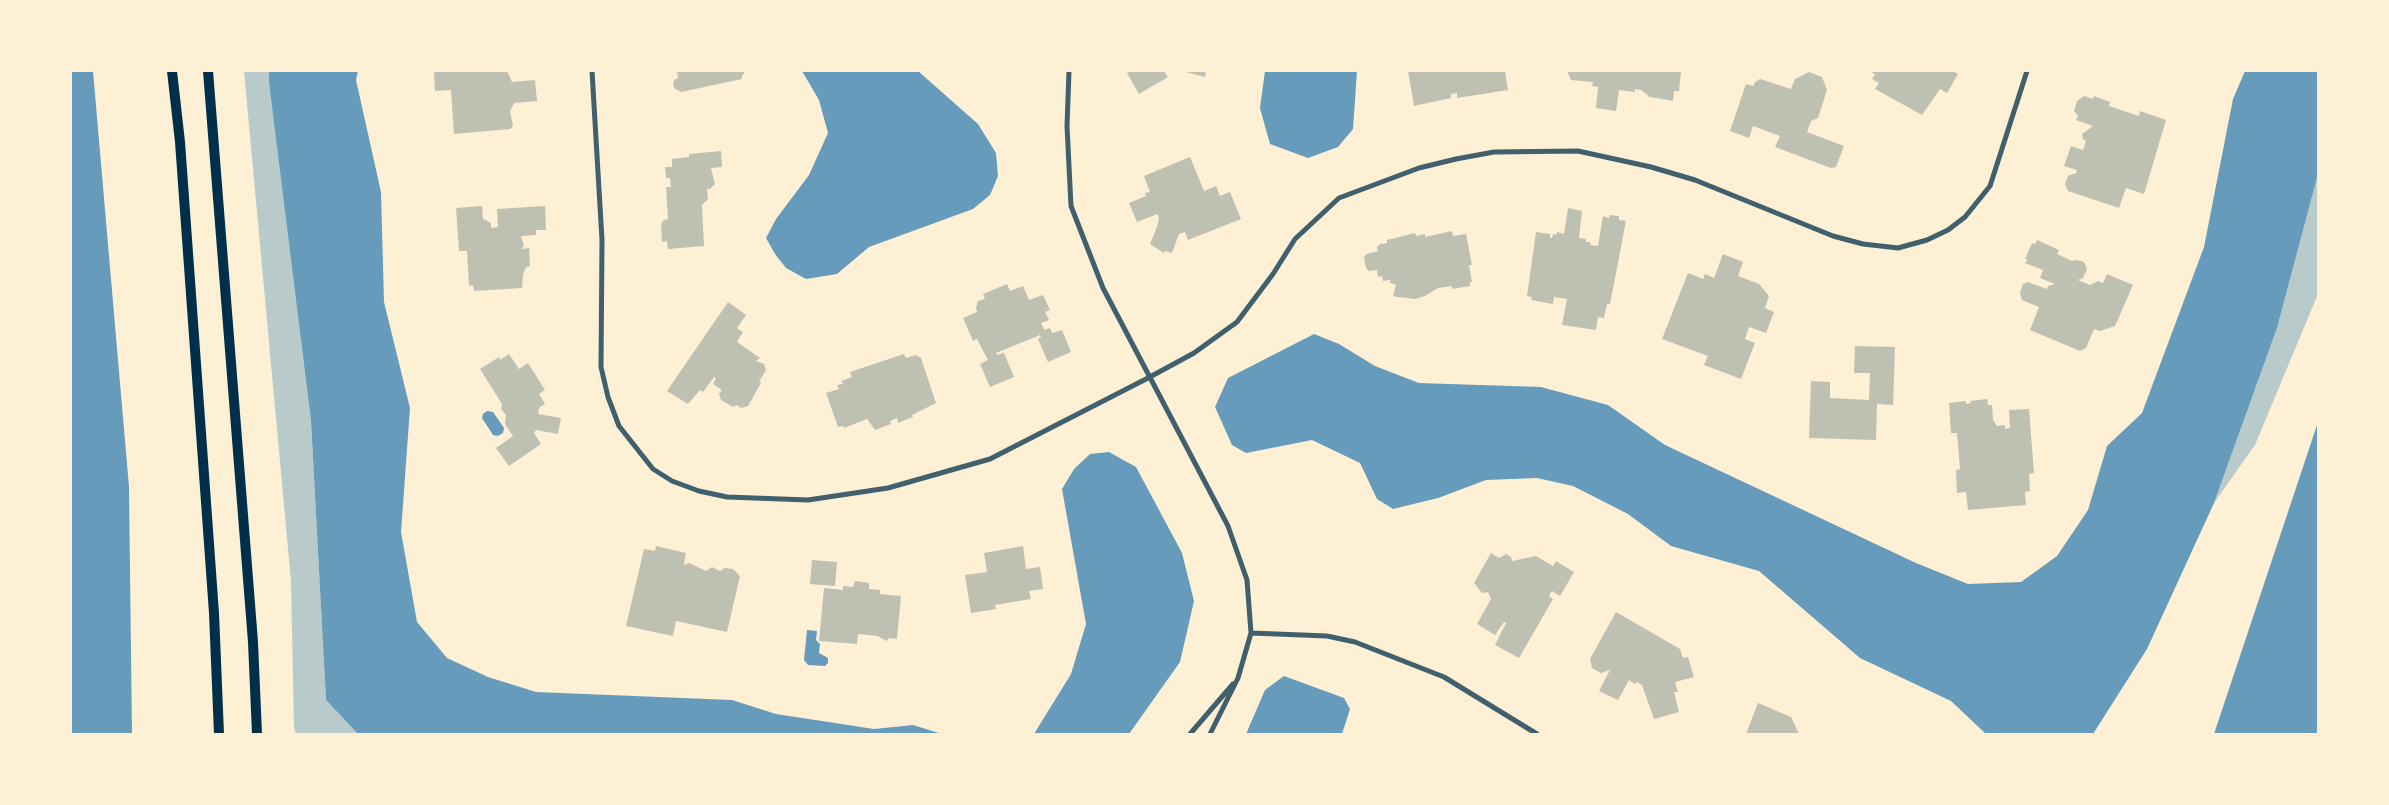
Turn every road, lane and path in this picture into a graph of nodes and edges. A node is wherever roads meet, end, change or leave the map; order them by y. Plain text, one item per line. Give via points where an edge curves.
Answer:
1 (172, 71) edge
2 (208, 71) edge
3 (592, 71) edge
4 (1068, 71) edge
5 (2027, 71) edge
6 (1148, 378) junction
7 (1251, 633) junction
8 (1238, 678) junction
9 (219, 734) edge
10 (257, 734) edge
11 (1190, 734) edge
12 (1210, 734) edge
13 (1537, 734) edge

1 - 9 main road via 182,161
2 - 10 main road via 253,642
3 - 6 street via 602,240 601,367 619,426 653,470 672,481 728,498 808,500 888,488 990,459
4 - 6 street via 1071,206 1103,288
5 - 6 street via 1990,186 1965,217 1927,240 1898,248 1863,244 1833,236 1695,180 1578,151 1494,152 1419,168 1338,198 1296,239 1237,322 1194,353
6 - 7 street via 1228,526 1248,580
7 - 8 street
7 - 13 street via 1327,636 1355,642 1444,677
8 - 11 street
8 - 12 street

